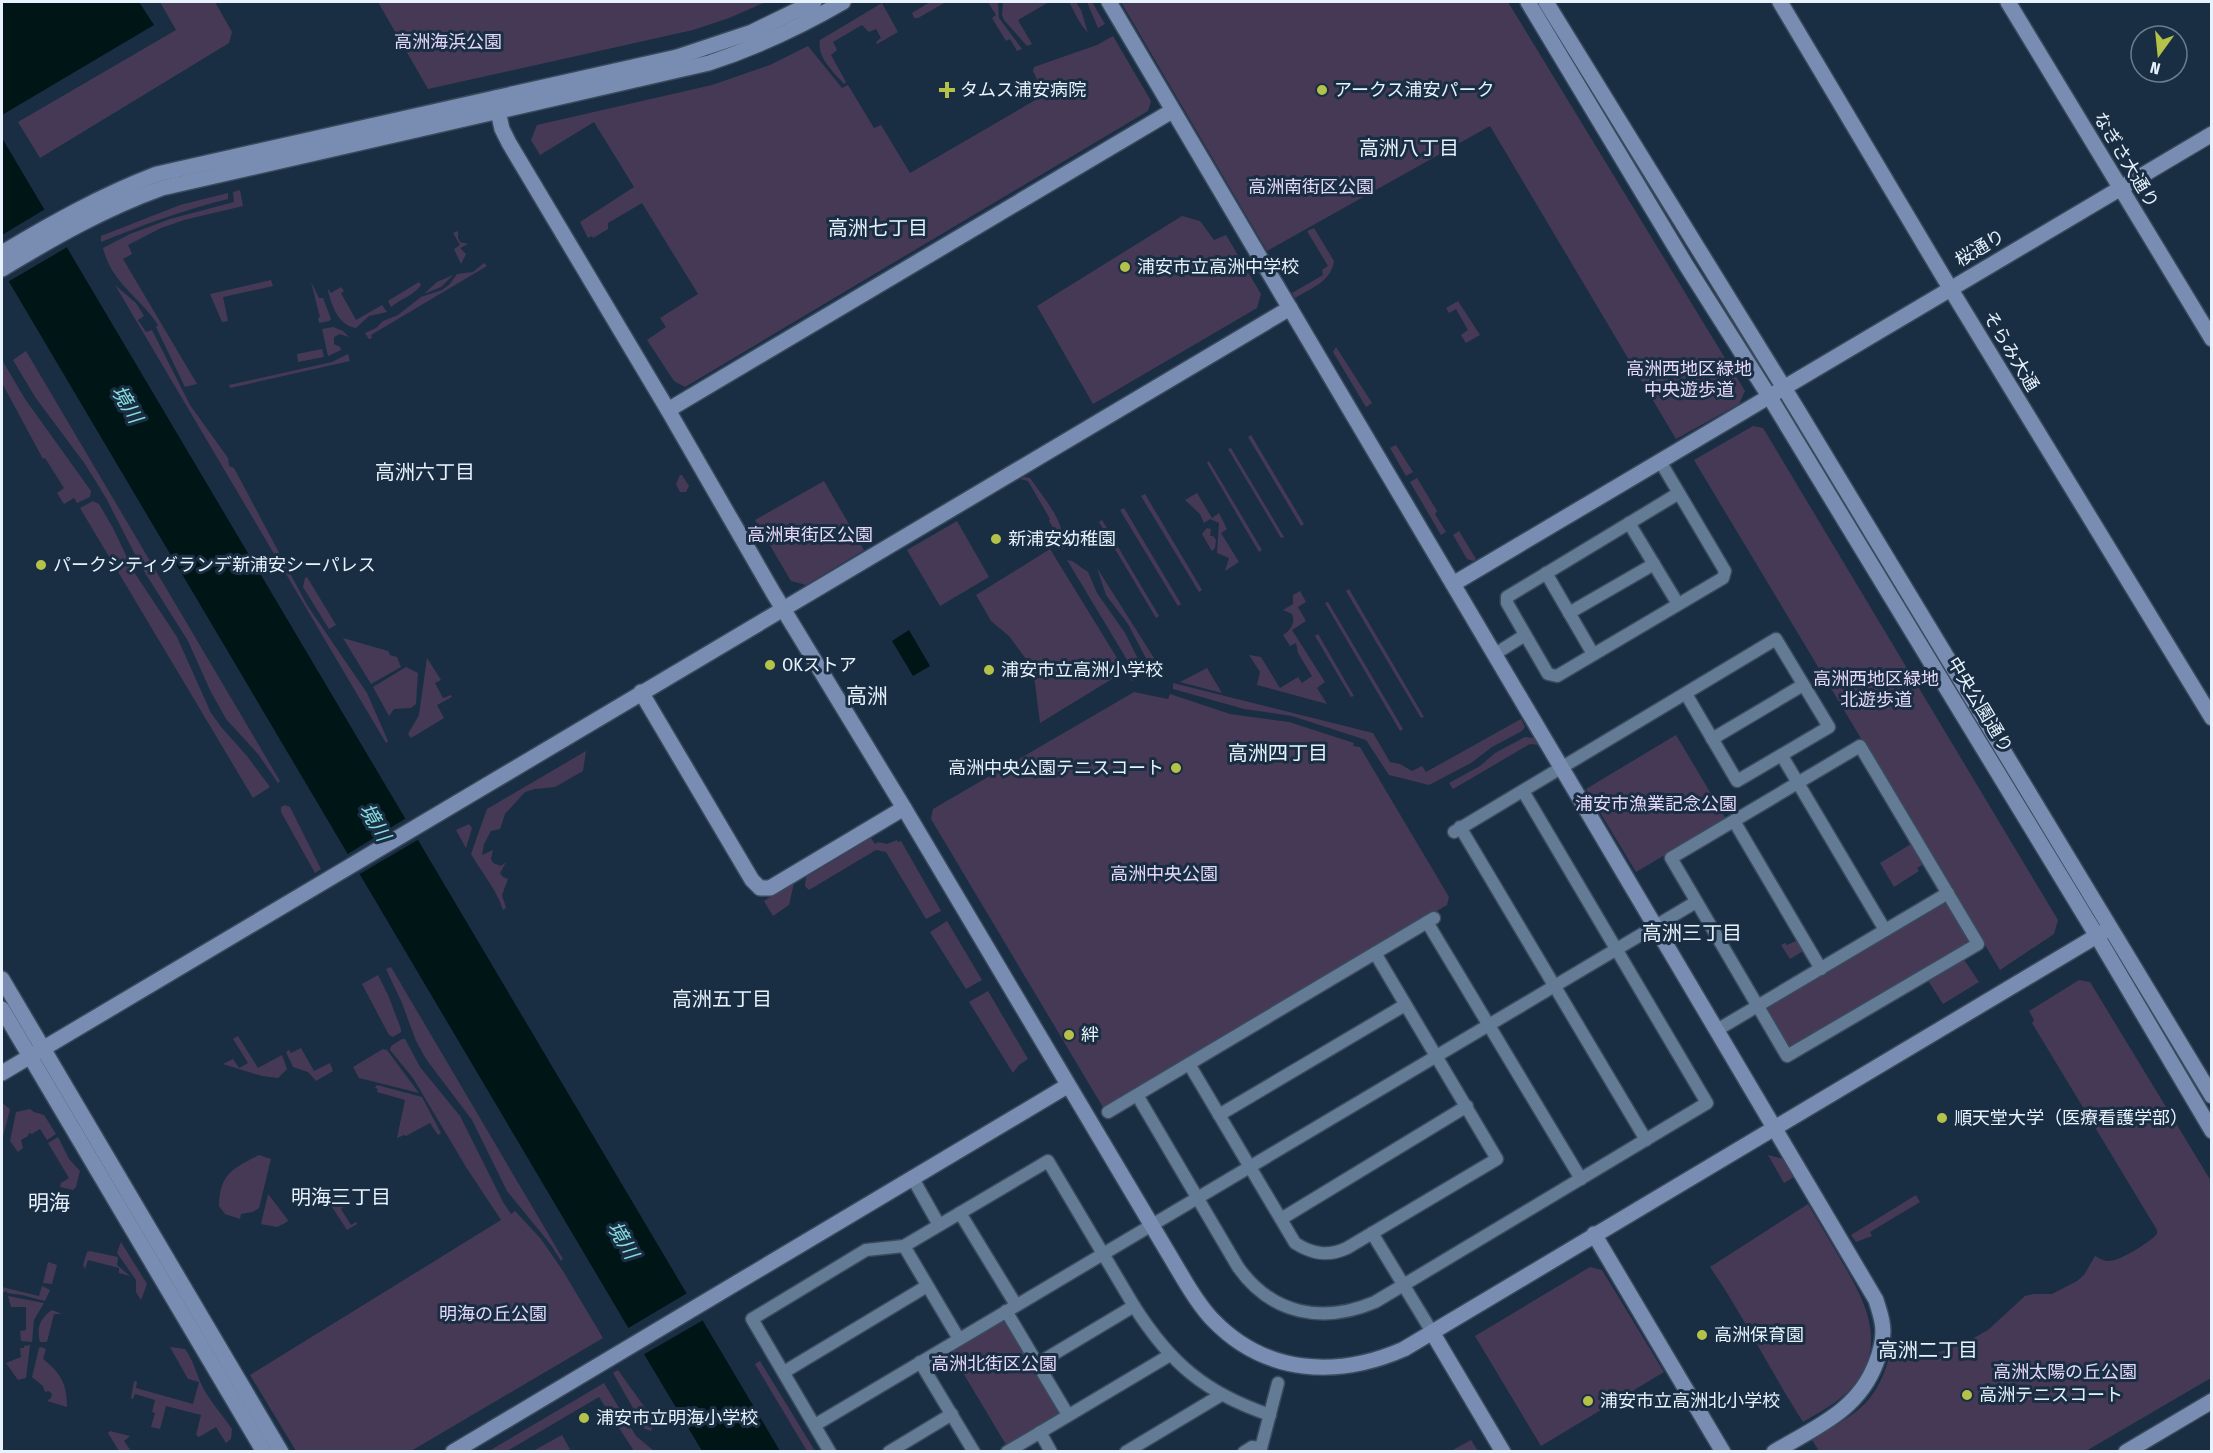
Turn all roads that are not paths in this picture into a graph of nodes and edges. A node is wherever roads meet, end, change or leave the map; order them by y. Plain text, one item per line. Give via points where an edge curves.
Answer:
1 (814, 2) edge
2 (843, 2) edge
3 (1108, 2) edge
4 (1528, 2) edge
5 (1546, 2) edge
6 (1780, 2) edge
7 (2008, 2) edge
8 (496, 104) junction
9 (1172, 111) junction
10 (2211, 134) edge
11 (2120, 188) junction
12 (70, 220) junction
13 (2, 253) edge
14 (2, 269) edge
15 (1950, 288) junction
16 (1290, 308) junction
17 (2211, 339) edge
18 (1783, 387) junction
19 (1769, 396) junction
20 (668, 410) junction
21 (1660, 461) junction
22 (1679, 493) junction
23 (1629, 523) junction
24 (1654, 564) junction
25 (1546, 573) junction
26 (1454, 584) junction
27 (1678, 604) junction
28 (783, 609) junction
29 (1569, 613) junction
30 (1525, 635) junction
31 (1495, 654) junction
32 (1593, 654) junction
33 (1803, 685) junction
34 (641, 692) junction
35 (1686, 694) junction
36 (2211, 718) edge
37 (1712, 740) junction
38 (1782, 756) junction
39 (1562, 767) junction
40 (1797, 784) junction
41 (1523, 791) junction
42 (904, 808) junction
43 (1734, 821) junction
44 (1948, 893) junction
45 (1696, 902) junction
46 (1656, 926) junction
47 (1885, 930) junction
48 (2104, 932) junction
49 (1617, 949) junction
50 (1375, 953) junction
51 (1821, 969) junction
52 (2, 979) edge
53 (1555, 986) junction
54 (1405, 1005) junction
55 (1757, 1006) junction
56 (2, 1009) edge
57 (1489, 1024) junction
58 (1717, 1030) junction
59 (43, 1049) junction
60 (29, 1057) junction
61 (1436, 1057) junction
62 (1189, 1064) junction
63 (2, 1073) edge
64 (1067, 1086) junction
65 (1137, 1095) junction
66 (2211, 1096) edge
67 (1467, 1106) junction
68 (1108, 1112) dead end
69 (1219, 1115) junction
70 (1776, 1129) junction
71 (2211, 1131) edge
72 (1646, 1140) junction
73 (1250, 1166) junction
74 (912, 1177) junction
75 (1581, 1179) junction
76 (1198, 1197) junction
77 (960, 1213) junction
78 (1281, 1219) junction
79 (1151, 1224) junction
80 (939, 1225) junction
81 (1372, 1233) junction
82 (1594, 1234) junction
83 (904, 1246) junction
84 (1103, 1253) junction
85 (1404, 1284) junction
86 (927, 1286) junction
87 (1134, 1306) junction
88 (1011, 1308) junction
89 (1432, 1332) junction
90 (959, 1339) junction
91 (1170, 1355) junction
92 (920, 1362) junction
93 (1037, 1364) junction
94 (784, 1372) junction
95 (1278, 1383) dead end
96 (1221, 1395) junction
97 (2211, 1401) edge
98 (952, 1414) junction
99 (1068, 1415) junction
100 (1270, 1415) junction
101 (814, 1425) junction
102 (1040, 1432) junction
103 (451, 1450) edge
104 (1260, 1450) edge
105 (264, 1452) edge
106 (281, 1452) edge
107 (830, 1452) edge
108 (889, 1452) edge
109 (974, 1452) edge
110 (1007, 1452) edge
111 (1051, 1452) edge
112 (1126, 1452) edge
113 (1244, 1452) edge
114 (1503, 1452) edge
115 (1723, 1452) edge
116 (1774, 1452) edge
117 (2127, 1452) edge

1 - 8 street via 752,32 706,48
2 - 8 street via 791,31 709,63
3 - 9 street
4 - 19 street, 中央公園通り
5 - 18 street, 中央公園通り
6 - 15 street, そらみ大通
7 - 11 street, なぎさ大通り
8 - 12 street via 183,167 129,185
8 - 20 street via 509,142
9 - 16 street
9 - 20 street
10 - 11 street, 桜通り
11 - 15 street, 桜通り
11 - 17 street, なぎさ大通り
12 - 13 street
12 - 14 street
15 - 18 street, 桜通り
15 - 36 street, そらみ大通
16 - 26 street
16 - 28 street
18 - 19 street, 桜通り
18 - 48 street, 中央公園通り
19 - 21 street, 桜通り
19 - 48 street, 中央公園通り
20 - 28 street
21 - 22 street
21 - 26 street, 桜通り
22 - 23 street
22 - 27 street via 1725,571 1723,578
23 - 24 street
23 - 25 street
24 - 27 street
24 - 29 street
25 - 29 street
25 - 30 street via 1507,597
26 - 31 street
27 - 32 street
28 - 34 street
28 - 42 street
29 - 32 street
30 - 31 street
30 - 32 street via 1548,674 1557,676
31 - 39 street
33 - 35 street via 1776,639
33 - 37 street
33 - 38 street via 1829,727
34 - 42 street via 760,888 770,888
34 - 59 street
35 - 37 street
35 - 39 street
37 - 38 street via 1737,781
38 - 40 street
39 - 41 street
39 - 46 street
40 - 43 street
40 - 44 street via 1860,746
40 - 47 street
41 - 49 street
41 - 53 street via 1457,829
42 - 64 street
43 - 45 street via 1671,858
43 - 51 street
44 - 47 street
44 - 55 street via 1978,944 1787,1056
45 - 46 street
45 - 55 street
46 - 49 street
46 - 58 street
47 - 51 street
48 - 66 street, 中央公園通り
48 - 70 street
48 - 71 street, 中央公園通り
49 - 53 street
49 - 72 street via 1707,1103
50 - 54 street
50 - 57 street via 1431,920
50 - 62 street
51 - 55 street
52 - 59 street
53 - 57 street
53 - 72 street
54 - 61 street
54 - 69 street
55 - 58 street
56 - 60 street
57 - 61 street
57 - 75 street
58 - 70 street
59 - 60 street
59 - 106 street
60 - 63 street
60 - 105 street
61 - 67 street
61 - 73 street
62 - 65 street
62 - 69 street
64 - 74 street
64 - 79 street
65 - 68 street
65 - 76 street
67 - 78 street
67 - 81 street via 1497,1159
69 - 73 street
70 - 82 street
70 - 116 street via 1869,1286 1876,1300 1883,1339 1872,1375 1851,1404
72 - 75 street
73 - 76 street
73 - 78 street
74 - 80 street
74 - 103 street
75 - 85 street
76 - 79 street
76 - 85 street via 1243,1274 1277,1303 1315,1314 1342,1313 1376,1302
77 - 80 street
77 - 84 street via 1048,1161
77 - 88 street
78 - 81 street via 1295,1243 1320,1254 1337,1253
79 - 84 street
79 - 89 street via 1211,1319 1264,1355 1308,1367 1353,1366 1383,1358
80 - 83 street
81 - 85 street
82 - 89 street
82 - 115 street
83 - 86 street
83 - 94 street via 866,1250 752,1319
84 - 87 street
84 - 88 street
85 - 89 street
86 - 90 street
86 - 94 street
87 - 91 street
87 - 93 street
88 - 90 street
88 - 93 street
89 - 114 street
90 - 92 street
91 - 96 street
91 - 99 street
92 - 98 street
92 - 101 street
93 - 99 street
94 - 101 street
95 - 100 street
96 - 100 street
96 - 112 street
97 - 117 street
98 - 108 street
98 - 109 street
99 - 102 street
100 - 104 street
101 - 107 street
102 - 110 street
102 - 111 street
104 - 113 street via 1252,1447

